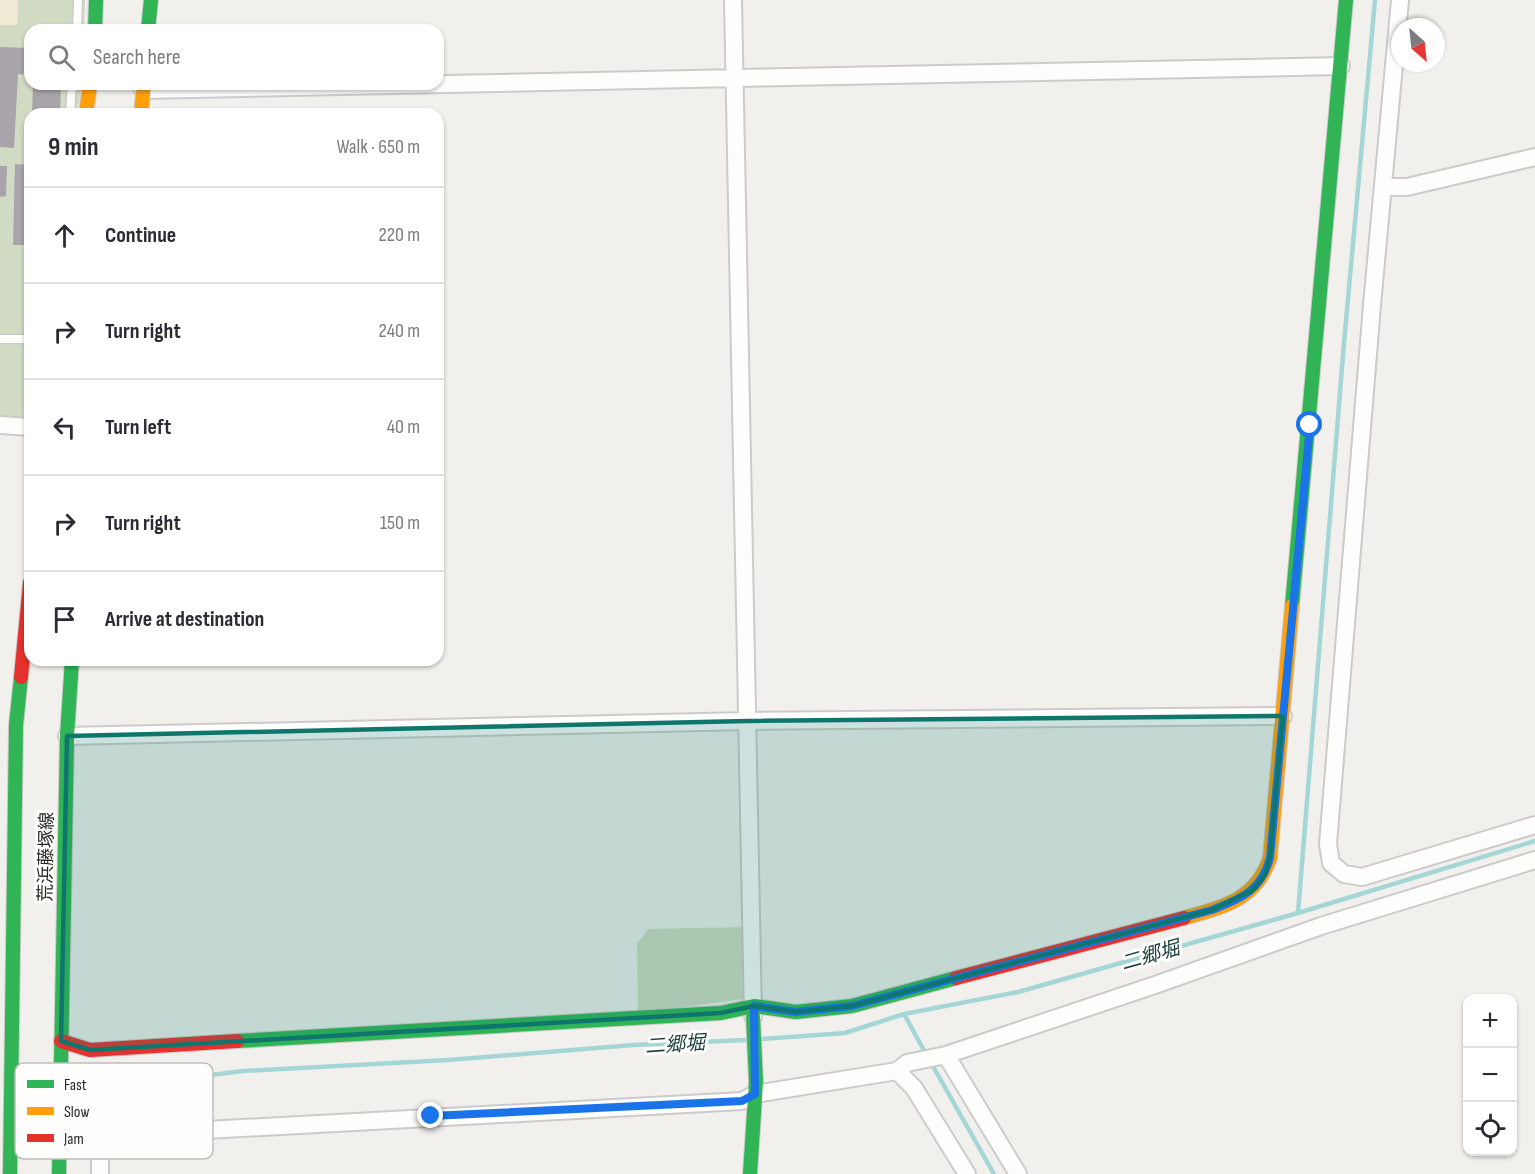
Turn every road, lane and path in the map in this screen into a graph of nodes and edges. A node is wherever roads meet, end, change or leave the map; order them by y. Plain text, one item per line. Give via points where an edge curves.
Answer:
1 (78, 0) edge
2 (96, 0) edge
3 (151, 0) edge
4 (733, 0) edge
5 (1346, 0) edge
6 (1400, 0) edge
7 (77, 24) edge
8 (94, 24) edge
9 (149, 24) edge
10 (1341, 66) junction
11 (734, 79) junction
12 (444, 83) edge
13 (71, 90) edge
14 (89, 90) edge
15 (143, 90) edge
16 (70, 108) edge
17 (87, 108) edge
18 (141, 108) edge
19 (1535, 158) edge
20 (1384, 187) junction
21 (0, 339) edge
22 (24, 339) edge
23 (0, 425) edge
24 (24, 427) edge
25 (24, 643) edge
26 (72, 666) edge
27 (1283, 716) junction
28 (748, 721) junction
29 (67, 735) junction
30 (1535, 825) edge
31 (1535, 860) edge
32 (753, 1011) junction
33 (60, 1048) junction
34 (942, 1055) junction
35 (60, 1063) edge
36 (902, 1067) junction
37 (755, 1088) junction
38 (213, 1130) edge
39 (10, 1174) edge
40 (750, 1174) edge
41 (967, 1174) edge
42 (1018, 1174) edge

1 - 7 lane
2 - 8 street
3 - 9 street
4 - 11 street
5 - 10 street
6 - 20 street
10 - 11 street
10 - 27 street
11 - 12 street
11 - 28 street
13 - 16 lane
14 - 17 street
15 - 18 street
19 - 20 street via 1407,188
20 - 30 street via 1328,844 1331,863 1344,873 1362,878
21 - 22 lane
23 - 24 street
25 - 39 street via 16,724
26 - 29 street, 荒浜藤塚線
27 - 28 street
27 - 32 street via 1268,867 1253,890 1236,900 1212,910 852,1006 795,1012
28 - 29 street
28 - 32 street
29 - 33 street, 荒浜藤塚線
31 - 34 street via 1321,926
32 - 33 street via 90,1050
32 - 37 street
33 - 35 street, 荒浜藤塚線
34 - 36 street
34 - 42 street
36 - 37 street
36 - 41 street
37 - 38 street via 742,1101
37 - 40 street

